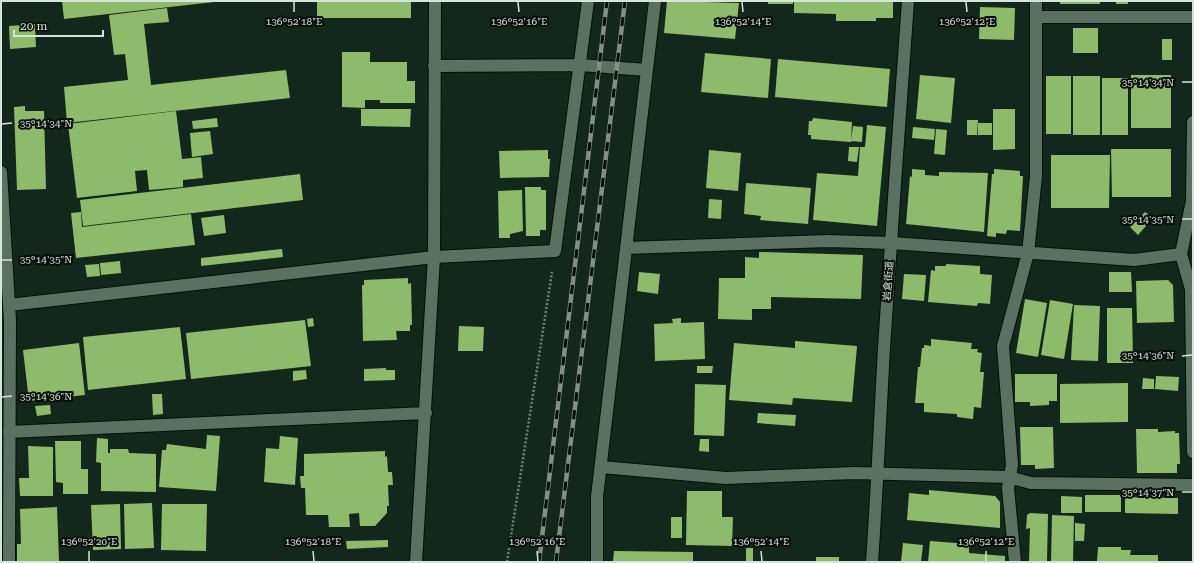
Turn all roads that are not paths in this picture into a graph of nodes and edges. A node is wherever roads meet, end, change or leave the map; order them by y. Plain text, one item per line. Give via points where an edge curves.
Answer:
1 (435, 1) edge
2 (588, 1) edge
3 (655, 1) edge
4 (908, 1) edge
5 (1036, 1) edge
6 (1036, 17) junction
7 (1193, 17) edge
8 (580, 65) junction
9 (434, 66) junction
10 (647, 70) junction
11 (1193, 122) edge
12 (1, 172) edge
13 (1192, 201) edge
14 (891, 243) junction
15 (626, 248) junction
16 (1028, 253) junction
17 (1181, 254) junction
18 (434, 257) junction
19 (1192, 289) edge
20 (6, 304) edge
21 (426, 413) junction
22 (9, 432) junction
23 (1193, 452) edge
24 (601, 467) junction
25 (879, 473) junction
26 (1009, 477) junction
27 (1193, 485) edge
28 (5, 514) edge
29 (9, 562) edge
30 (416, 562) edge
31 (597, 562) edge
32 (872, 562) edge
33 (1015, 562) edge

1 - 9 street
2 - 8 street
3 - 10 street
4 - 14 street, 岩倉街道
5 - 6 street
6 - 7 street
6 - 16 street via 1036,176
8 - 9 street
8 - 10 street
8 - 18 street via 555,251
9 - 18 street
10 - 15 street
11 - 13 street
12 - 20 street
13 - 17 street
14 - 15 street via 829,241
14 - 16 street
14 - 25 street, 岩倉街道 via 878,452
15 - 24 street
16 - 17 street via 1134,260
16 - 26 street via 1003,346 1012,465
17 - 19 street
18 - 20 street
18 - 21 street
19 - 23 street
20 - 22 street
21 - 22 street
21 - 30 street
22 - 28 street
24 - 25 street via 726,478
24 - 31 street via 597,497
25 - 26 street
25 - 32 street, 岩倉街道
26 - 27 street via 1031,483
26 - 33 street
28 - 29 street

